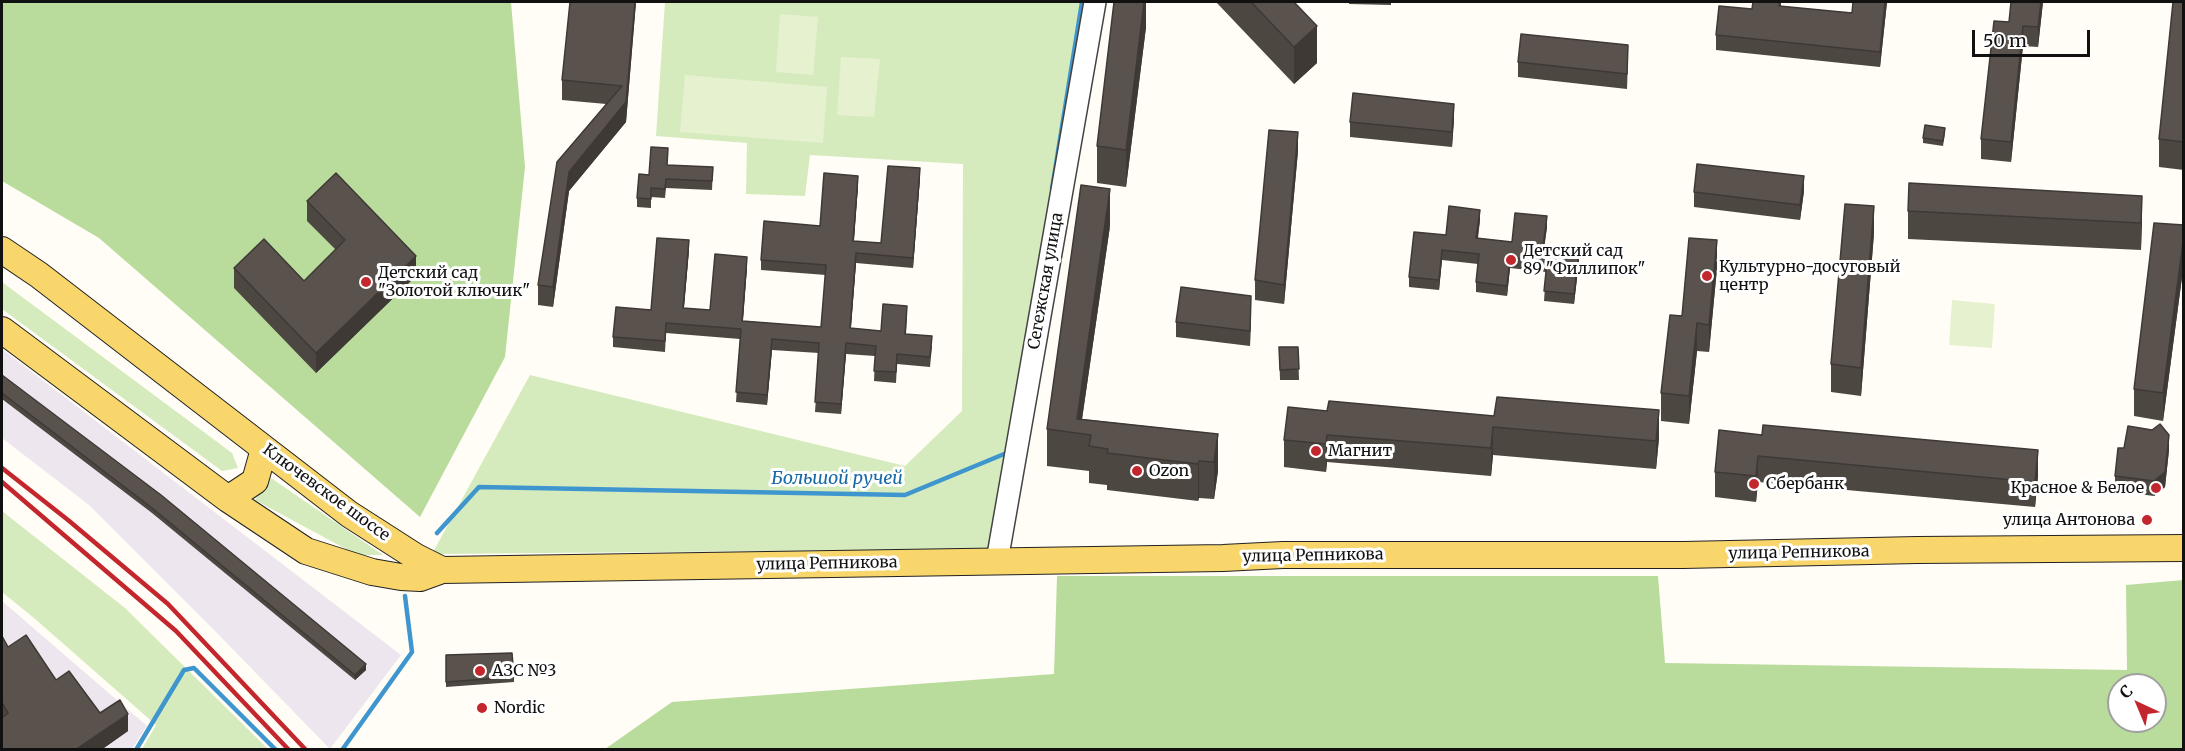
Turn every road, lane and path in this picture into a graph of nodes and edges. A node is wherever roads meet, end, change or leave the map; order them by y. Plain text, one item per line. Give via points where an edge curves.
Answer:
1 (1095, 2) edge
2 (2, 250) edge
3 (2, 330) edge
4 (264, 448) junction
5 (228, 499) junction
6 (2184, 548) edge
7 (997, 561) junction
8 (442, 570) junction

1 - 7 street, Сегежская улица
2 - 4 main road, Ключевское шоссе
3 - 5 main road
4 - 5 main road via 255,481
4 - 8 main road, Ключевское шоссе via 349,514
5 - 8 main road via 306,550 372,572 420,578
6 - 7 main road, улица Репникова
7 - 8 main road, улица Репникова

